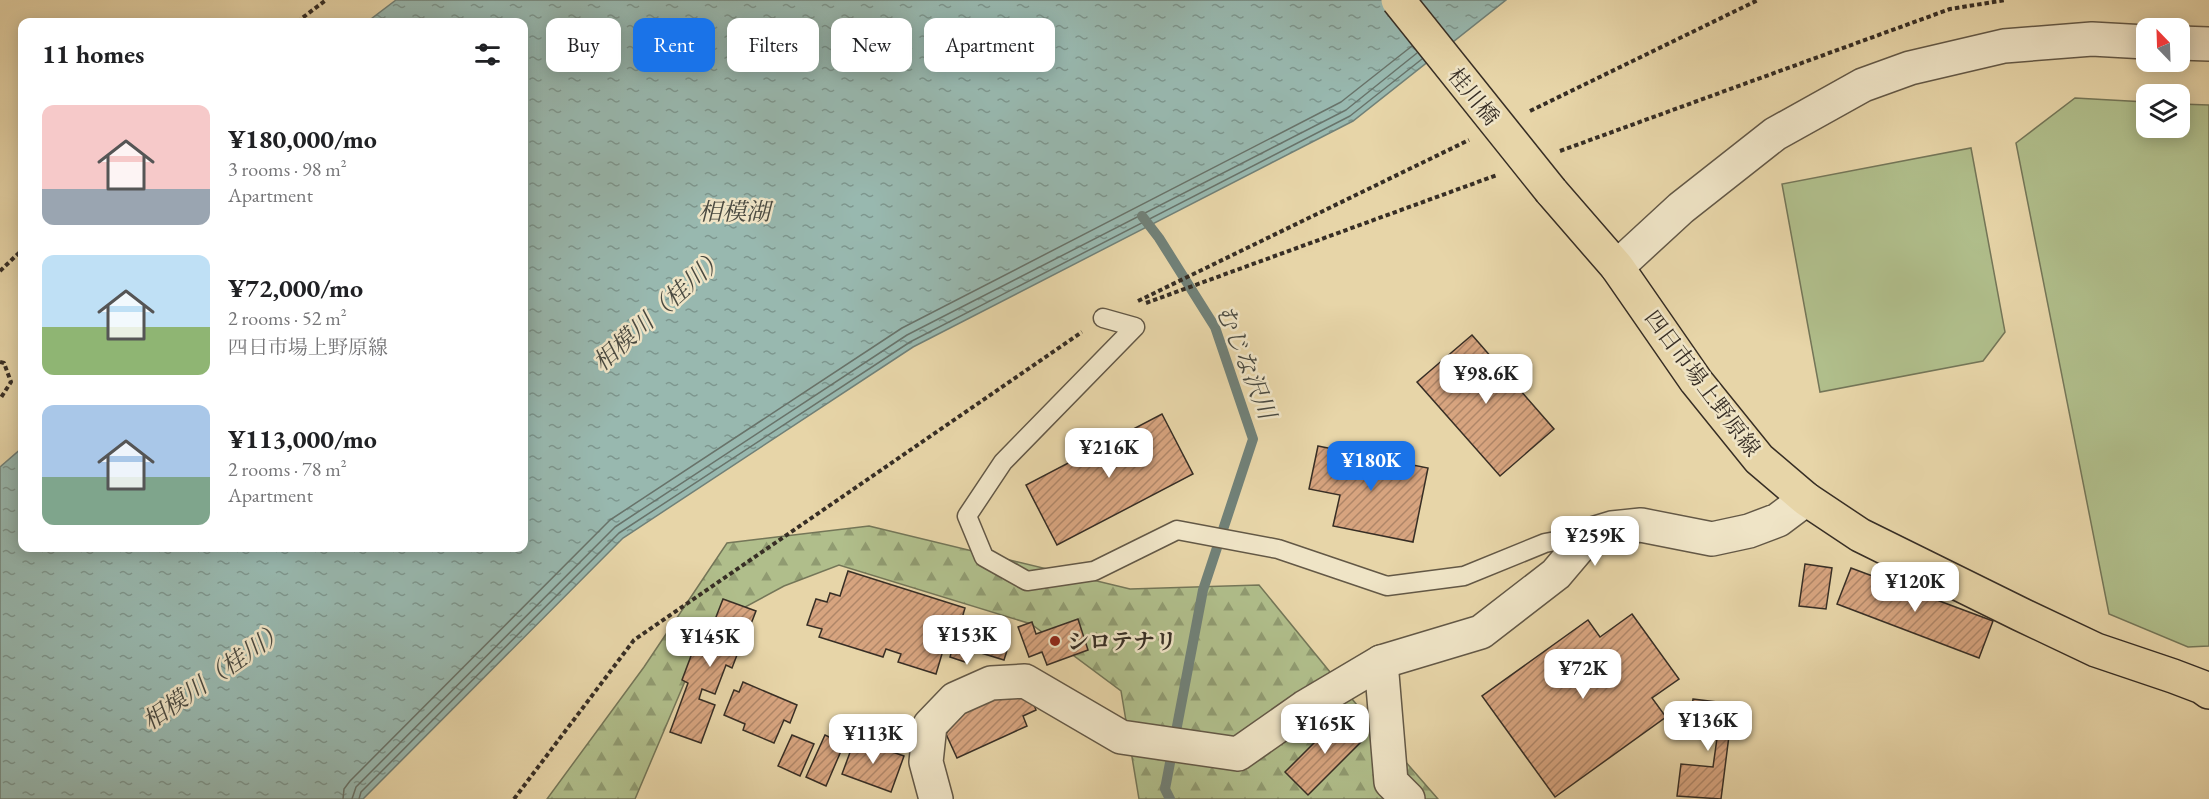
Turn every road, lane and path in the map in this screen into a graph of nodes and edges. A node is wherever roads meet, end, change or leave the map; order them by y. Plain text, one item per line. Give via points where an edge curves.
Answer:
1 (326, 0) edge
2 (1398, 0) edge
3 (1758, 0) edge
4 (302, 18) edge
5 (2136, 41) edge
6 (2190, 43) edge
7 (2209, 44) edge
8 (1524, 113) dead end
9 (1471, 139) dead end
10 (1551, 191) joint
11 (18, 254) edge
12 (1617, 267) junction
13 (0, 272) edge
14 (1103, 318) junction
15 (0, 362) edge
16 (0, 399) edge
17 (1806, 499) junction
18 (1588, 535) junction
19 (1381, 662) junction
20 (2209, 692) edge
21 (514, 799) edge
22 (936, 799) edge
23 (1408, 799) edge

1 - 4 path
2 - 10 main road, 桂川橋, bridge
3 - 8 path
5 - 12 street via 2092,39 2004,46 1910,68 1863,85 1775,134 1681,208
6 - 7 street
9 - 14 path
10 - 12 main road, 四日市場上野原線
11 - 13 path
12 - 17 main road, 四日市場上野原線 via 1696,381 1759,459
14 - 18 lane via 1135,327 1003,462 967,516 984,557 1027,581 1094,572 1177,530 1278,549 1387,586 1464,576 1545,543
14 - 21 path via 634,639
15 - 16 path via 11,381
17 - 18 street via 1778,520 1712,539 1641,525
17 - 20 main road, 四日市場上野原線 via 1860,535 2039,623 2096,650
18 - 19 street via 1556,574 1481,632
19 - 22 street via 1305,707 1238,754 1121,737 1025,681 991,683 955,699 930,725 926,762
19 - 23 street via 1391,782

